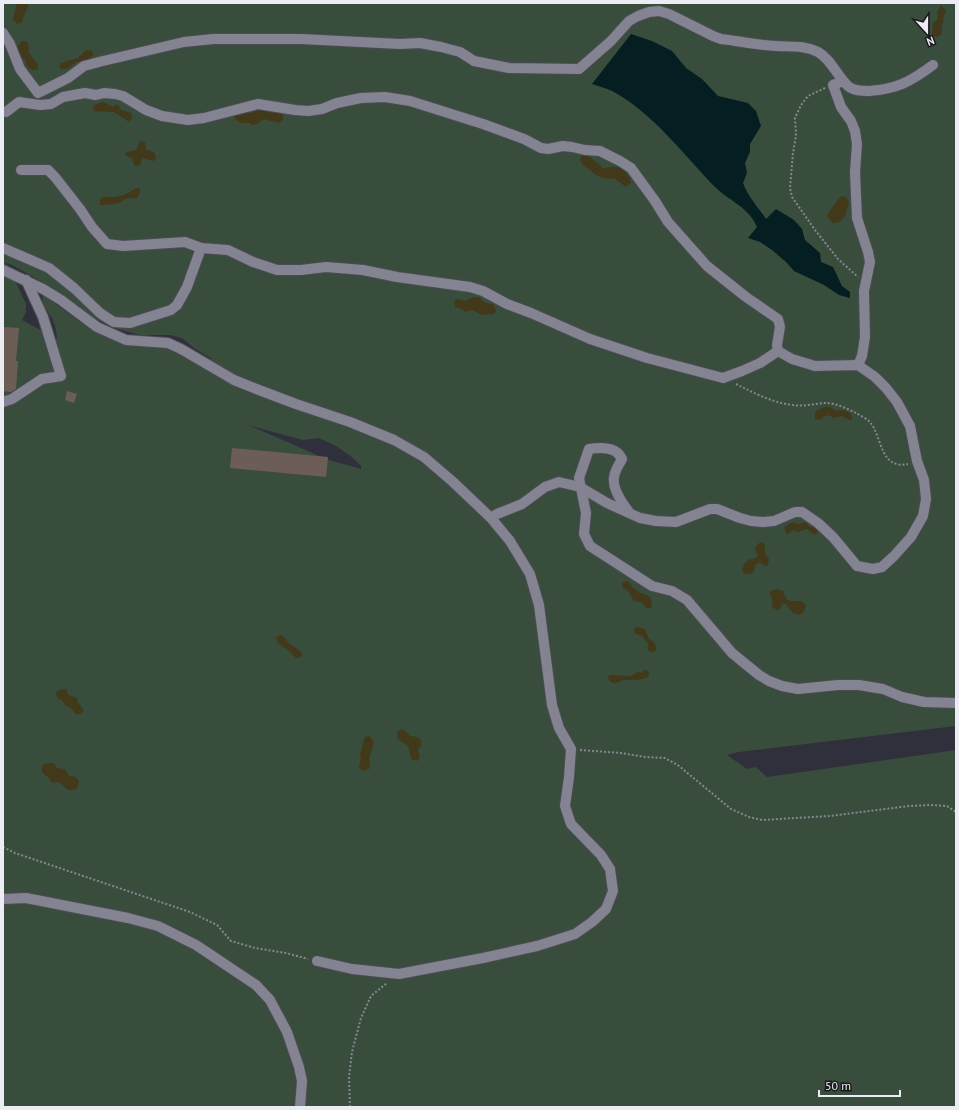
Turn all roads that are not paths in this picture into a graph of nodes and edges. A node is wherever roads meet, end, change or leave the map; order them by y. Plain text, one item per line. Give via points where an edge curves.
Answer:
1 (3, 33) edge
2 (933, 65) dead end
3 (843, 81) junction
4 (38, 93) junction
5 (63, 97) junction
6 (19, 102) junction
7 (6, 112) dead end
8 (21, 170) dead end
9 (3, 248) edge
10 (201, 248) junction
11 (3, 270) edge
12 (26, 280) junction
13 (109, 319) junction
14 (103, 330) junction
15 (778, 351) junction
16 (858, 365) junction
17 (3, 402) edge
18 (580, 487) junction
19 (630, 514) junction
20 (492, 518) junction
21 (956, 703) edge
22 (3, 899) edge
23 (317, 961) road end
24 (300, 1107) edge

1 - 4 street via 20,69
2 - 3 street via 913,79 888,89 858,91
3 - 4 street via 818,53 798,47 721,39 659,11 629,21 579,69 509,68 474,61 460,52 420,44 301,39 213,39 184,42 103,60 84,66 68,78
3 - 16 street via 833,85 841,107 855,131 857,218 870,262 864,291 865,338
4 - 5 street
4 - 6 street
5 - 6 street via 51,104
5 - 15 street via 85,93 115,94 162,116 188,120 258,104 308,111 361,98 385,97 410,101 483,124 541,148 562,146 600,151 631,168 668,222 707,266 778,319
6 - 7 street
8 - 10 street via 48,170 107,244 123,246 185,242
9 - 13 street via 49,268
10 - 13 street via 187,287 177,305 171,310 130,323 114,322
10 - 15 street via 228,250 277,270 326,267 362,270 470,287 590,339 647,358 723,378 760,363
11 - 12 street
12 - 14 street via 61,300
12 - 17 street via 43,317 61,376 42,379
13 - 14 street
14 - 20 street via 126,340 168,343 234,380 394,440 424,457
15 - 16 street via 792,359 815,366
16 - 19 street via 874,376 897,402 910,426 917,461 924,480 926,498 923,516 911,537 882,567 873,569 857,566 833,537 802,512 795,512 774,522 751,521 717,509 710,509 676,522 645,519
18 - 19 street
18 - 19 street via 579,478 589,449 609,448 620,454 622,459 613,478 622,502
18 - 20 street via 559,482 545,487 522,504
18 - 21 street via 586,513 584,534 590,546 652,586 672,591 687,600 732,653 769,681 798,689 859,685 883,689 924,702
20 - 23 street via 530,574 539,605 552,705 559,728 571,750 565,806 571,824 601,855 610,869 613,891 606,909 575,934 537,946 399,974 352,970
22 - 24 street via 26,898 158,926 196,945 256,985 270,1000 287,1032 302,1081

